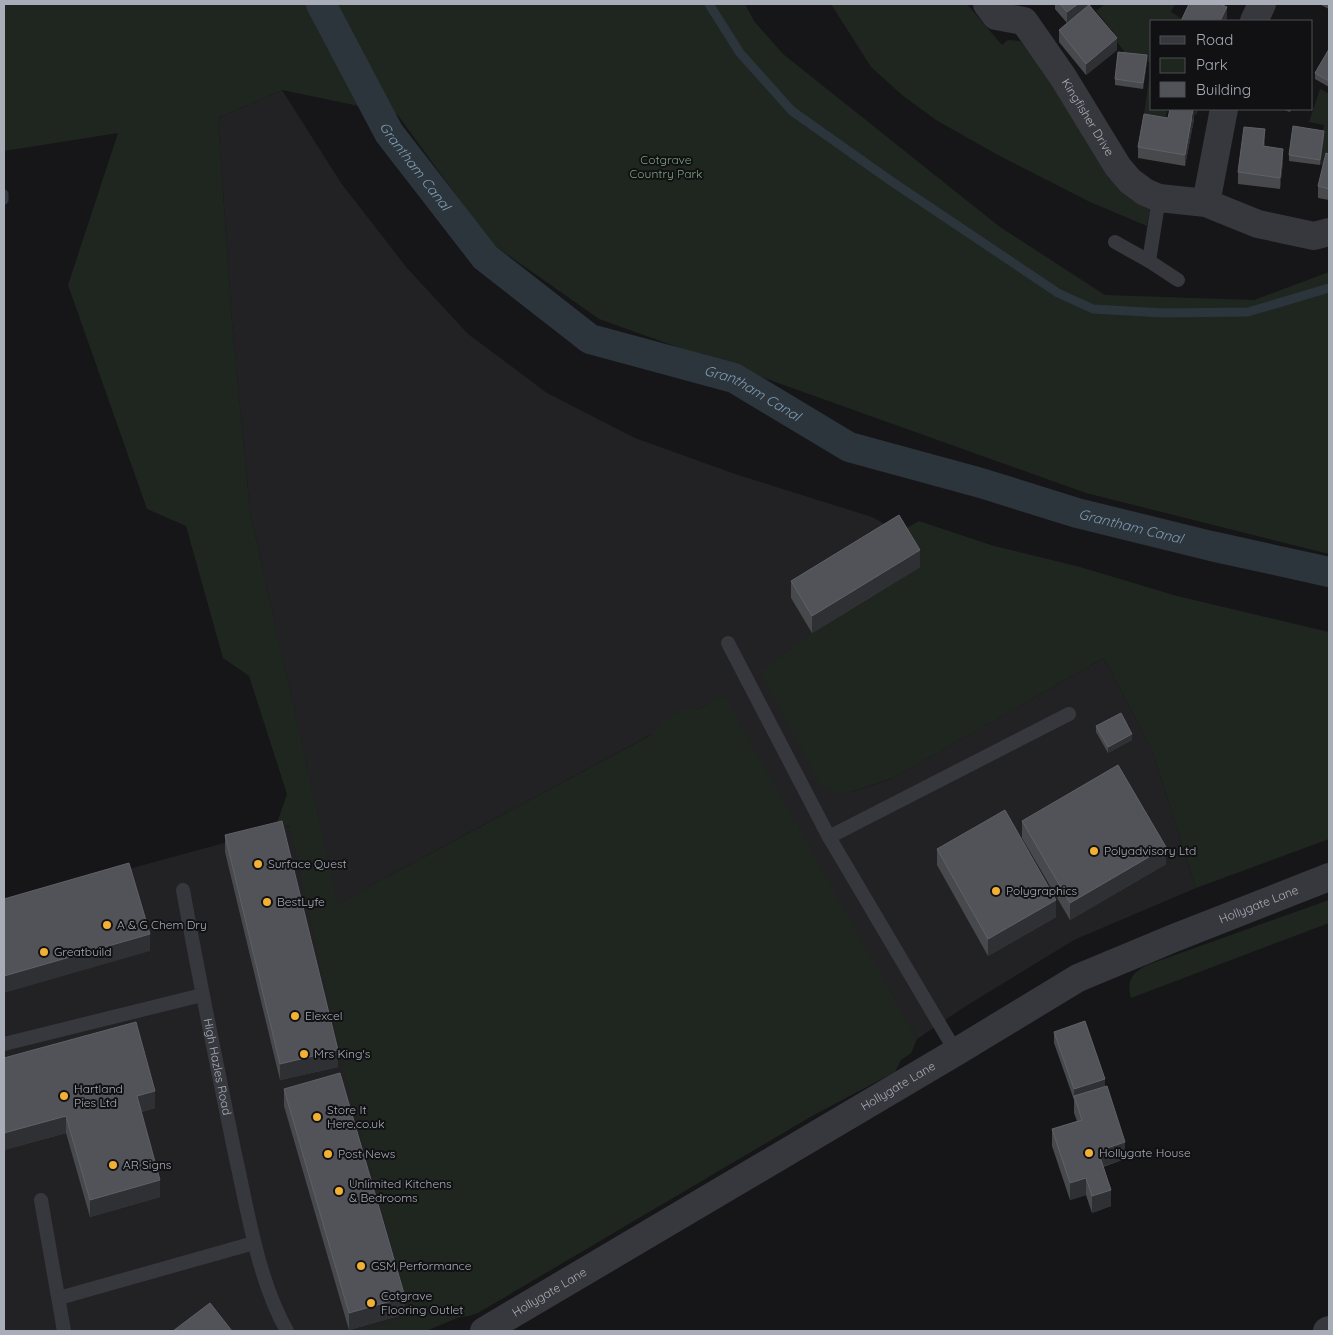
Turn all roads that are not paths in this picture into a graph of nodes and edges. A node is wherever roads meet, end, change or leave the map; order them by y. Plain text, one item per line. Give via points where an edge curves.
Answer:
1 (987, 4) edge
2 (1262, 4) edge
3 (1254, 20) edge
4 (1224, 110) edge
5 (1159, 198) junction
6 (1206, 203) junction
7 (1329, 232) edge
8 (1115, 242) dead end
9 (1149, 261) junction
10 (1178, 280) dead end
11 (728, 643) dead end
12 (1069, 714) dead end
13 (829, 837) junction
14 (1329, 877) edge
15 (183, 890) dead end
16 (202, 995) junction
17 (4, 1044) edge
18 (956, 1052) junction
19 (41, 1200) dead end
20 (254, 1243) junction
21 (59, 1298) junction
22 (64, 1331) edge
23 (287, 1331) edge
24 (484, 1331) edge

1 - 5 street, Kingfisher Drive via 996,16 1024,21 1118,166 1130,181
2 - 3 street
4 - 6 street
5 - 6 street, Kingfisher Drive
5 - 9 lane
6 - 7 street, Kingfisher Drive via 1258,224 1314,236
8 - 9 lane
9 - 10 lane
11 - 13 lane
12 - 13 lane
13 - 18 lane
14 - 18 street, Hollygate Lane via 1078,978
15 - 16 lane, High Hazles Road
16 - 17 lane
16 - 20 lane, High Hazles Road
18 - 24 street, Hollygate Lane
19 - 21 lane
20 - 21 lane
20 - 23 lane, High Hazles Road via 277,1313
21 - 22 lane

